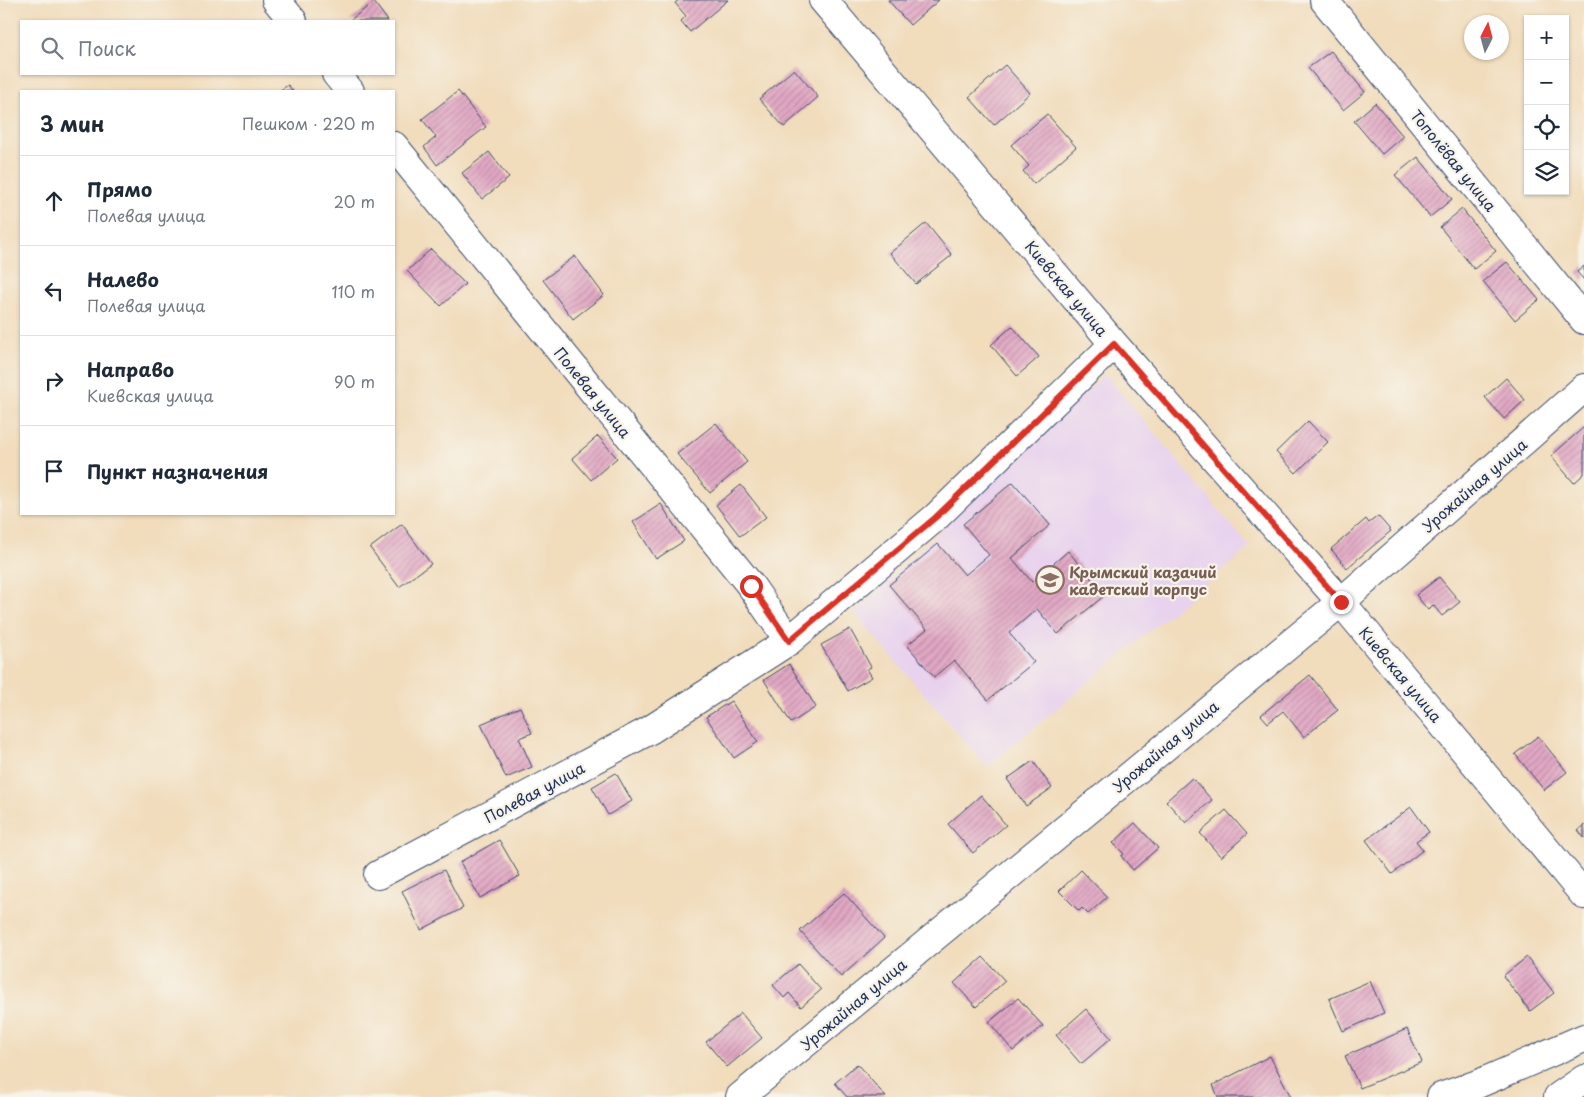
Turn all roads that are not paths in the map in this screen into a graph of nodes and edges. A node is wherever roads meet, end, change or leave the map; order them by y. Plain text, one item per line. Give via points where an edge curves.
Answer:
1 (276, 0) edge
2 (823, 0) edge
3 (1324, 0) edge
4 (292, 20) edge
5 (337, 75) edge
6 (349, 90) edge
7 (395, 147) edge
8 (1584, 320) edge
9 (1114, 344) junction
10 (1584, 388) edge
11 (1341, 602) junction
12 (789, 641) junction
13 (378, 875) dead end
14 (1584, 896) edge
15 (1584, 1038) edge
16 (1584, 1079) edge
17 (740, 1097) edge
18 (1441, 1097) edge
19 (1558, 1097) edge

1 - 4 street
2 - 9 street, Киевская улица
3 - 8 street, Тополёвая улица
5 - 6 street
7 - 12 street, Полевая улица via 751,586
9 - 11 street, Киевская улица
9 - 12 street, Полевая улица via 936,517
10 - 11 street, Урожайная улица
11 - 14 street, Киевская улица
11 - 17 street, Урожайная улица
12 - 13 street, Полевая улица via 650,730
15 - 18 street
16 - 19 street

